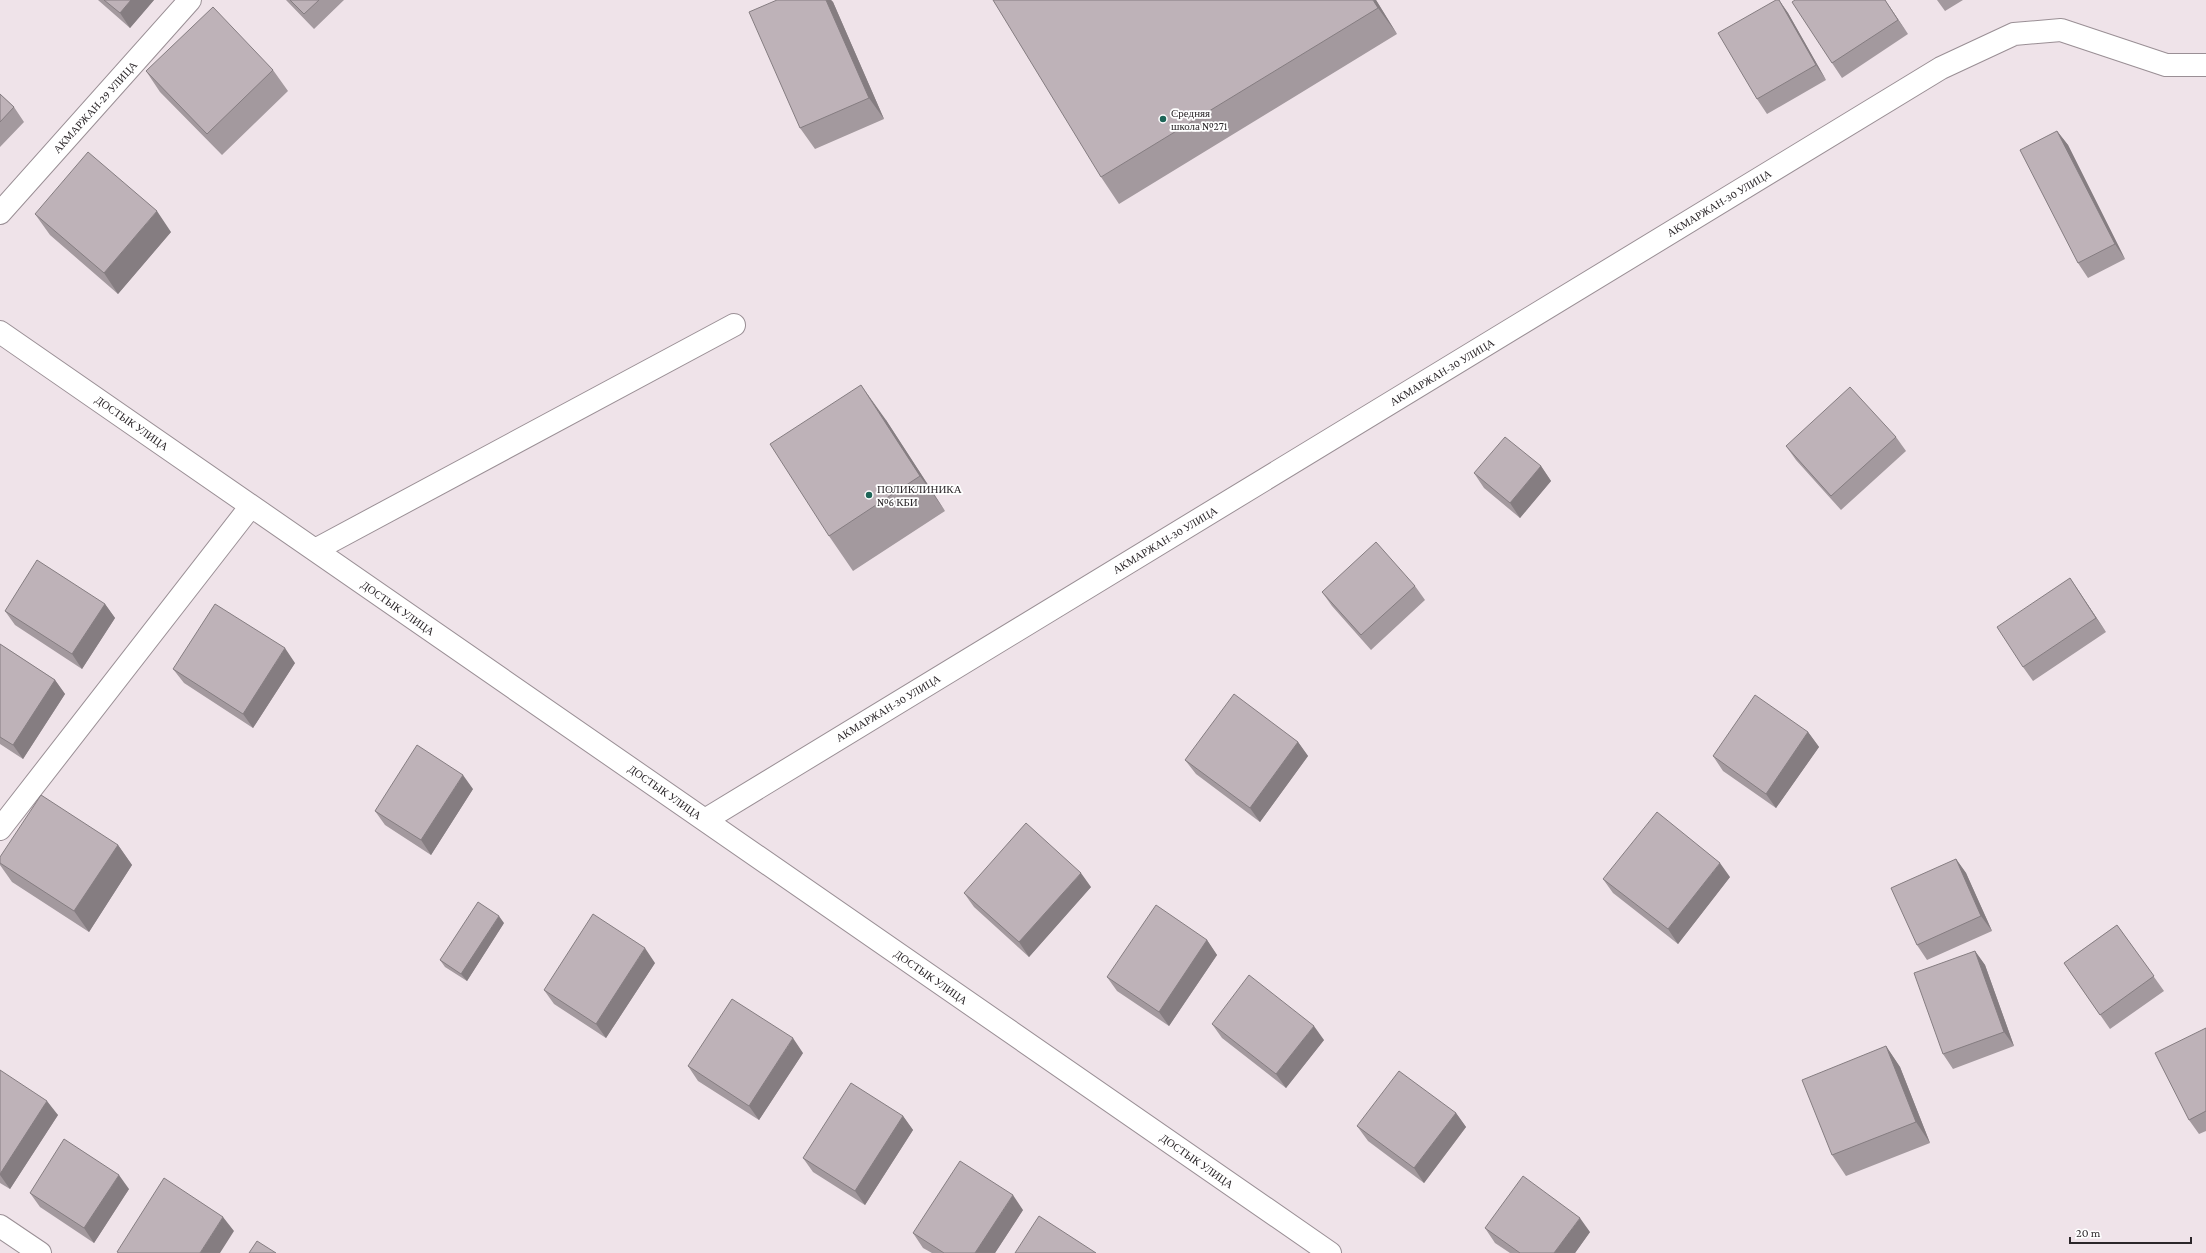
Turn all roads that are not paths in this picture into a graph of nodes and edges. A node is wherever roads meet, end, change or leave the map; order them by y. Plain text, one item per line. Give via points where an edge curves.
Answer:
1 (190, 0) edge
2 (2206, 65) edge
3 (0, 213) edge
4 (734, 324) dead end
5 (0, 332) edge
6 (251, 506) junction
7 (314, 550) junction
8 (705, 820) junction
9 (0, 829) edge
10 (0, 1226) edge
11 (40, 1253) edge
12 (1330, 1253) edge

1 - 3 street, АКМАРЖАН-29 УЛИЦА
2 - 8 street, АКМАРЖАН-30 УЛИЦА via 2166,65 2062,30 2014,34 1941,68
4 - 7 street
5 - 6 street, ДОСТЫК УЛИЦА
6 - 7 street, ДОСТЫК УЛИЦА
6 - 9 street
7 - 8 street, ДОСТЫК УЛИЦА
8 - 12 street, ДОСТЫК УЛИЦА
10 - 11 street

